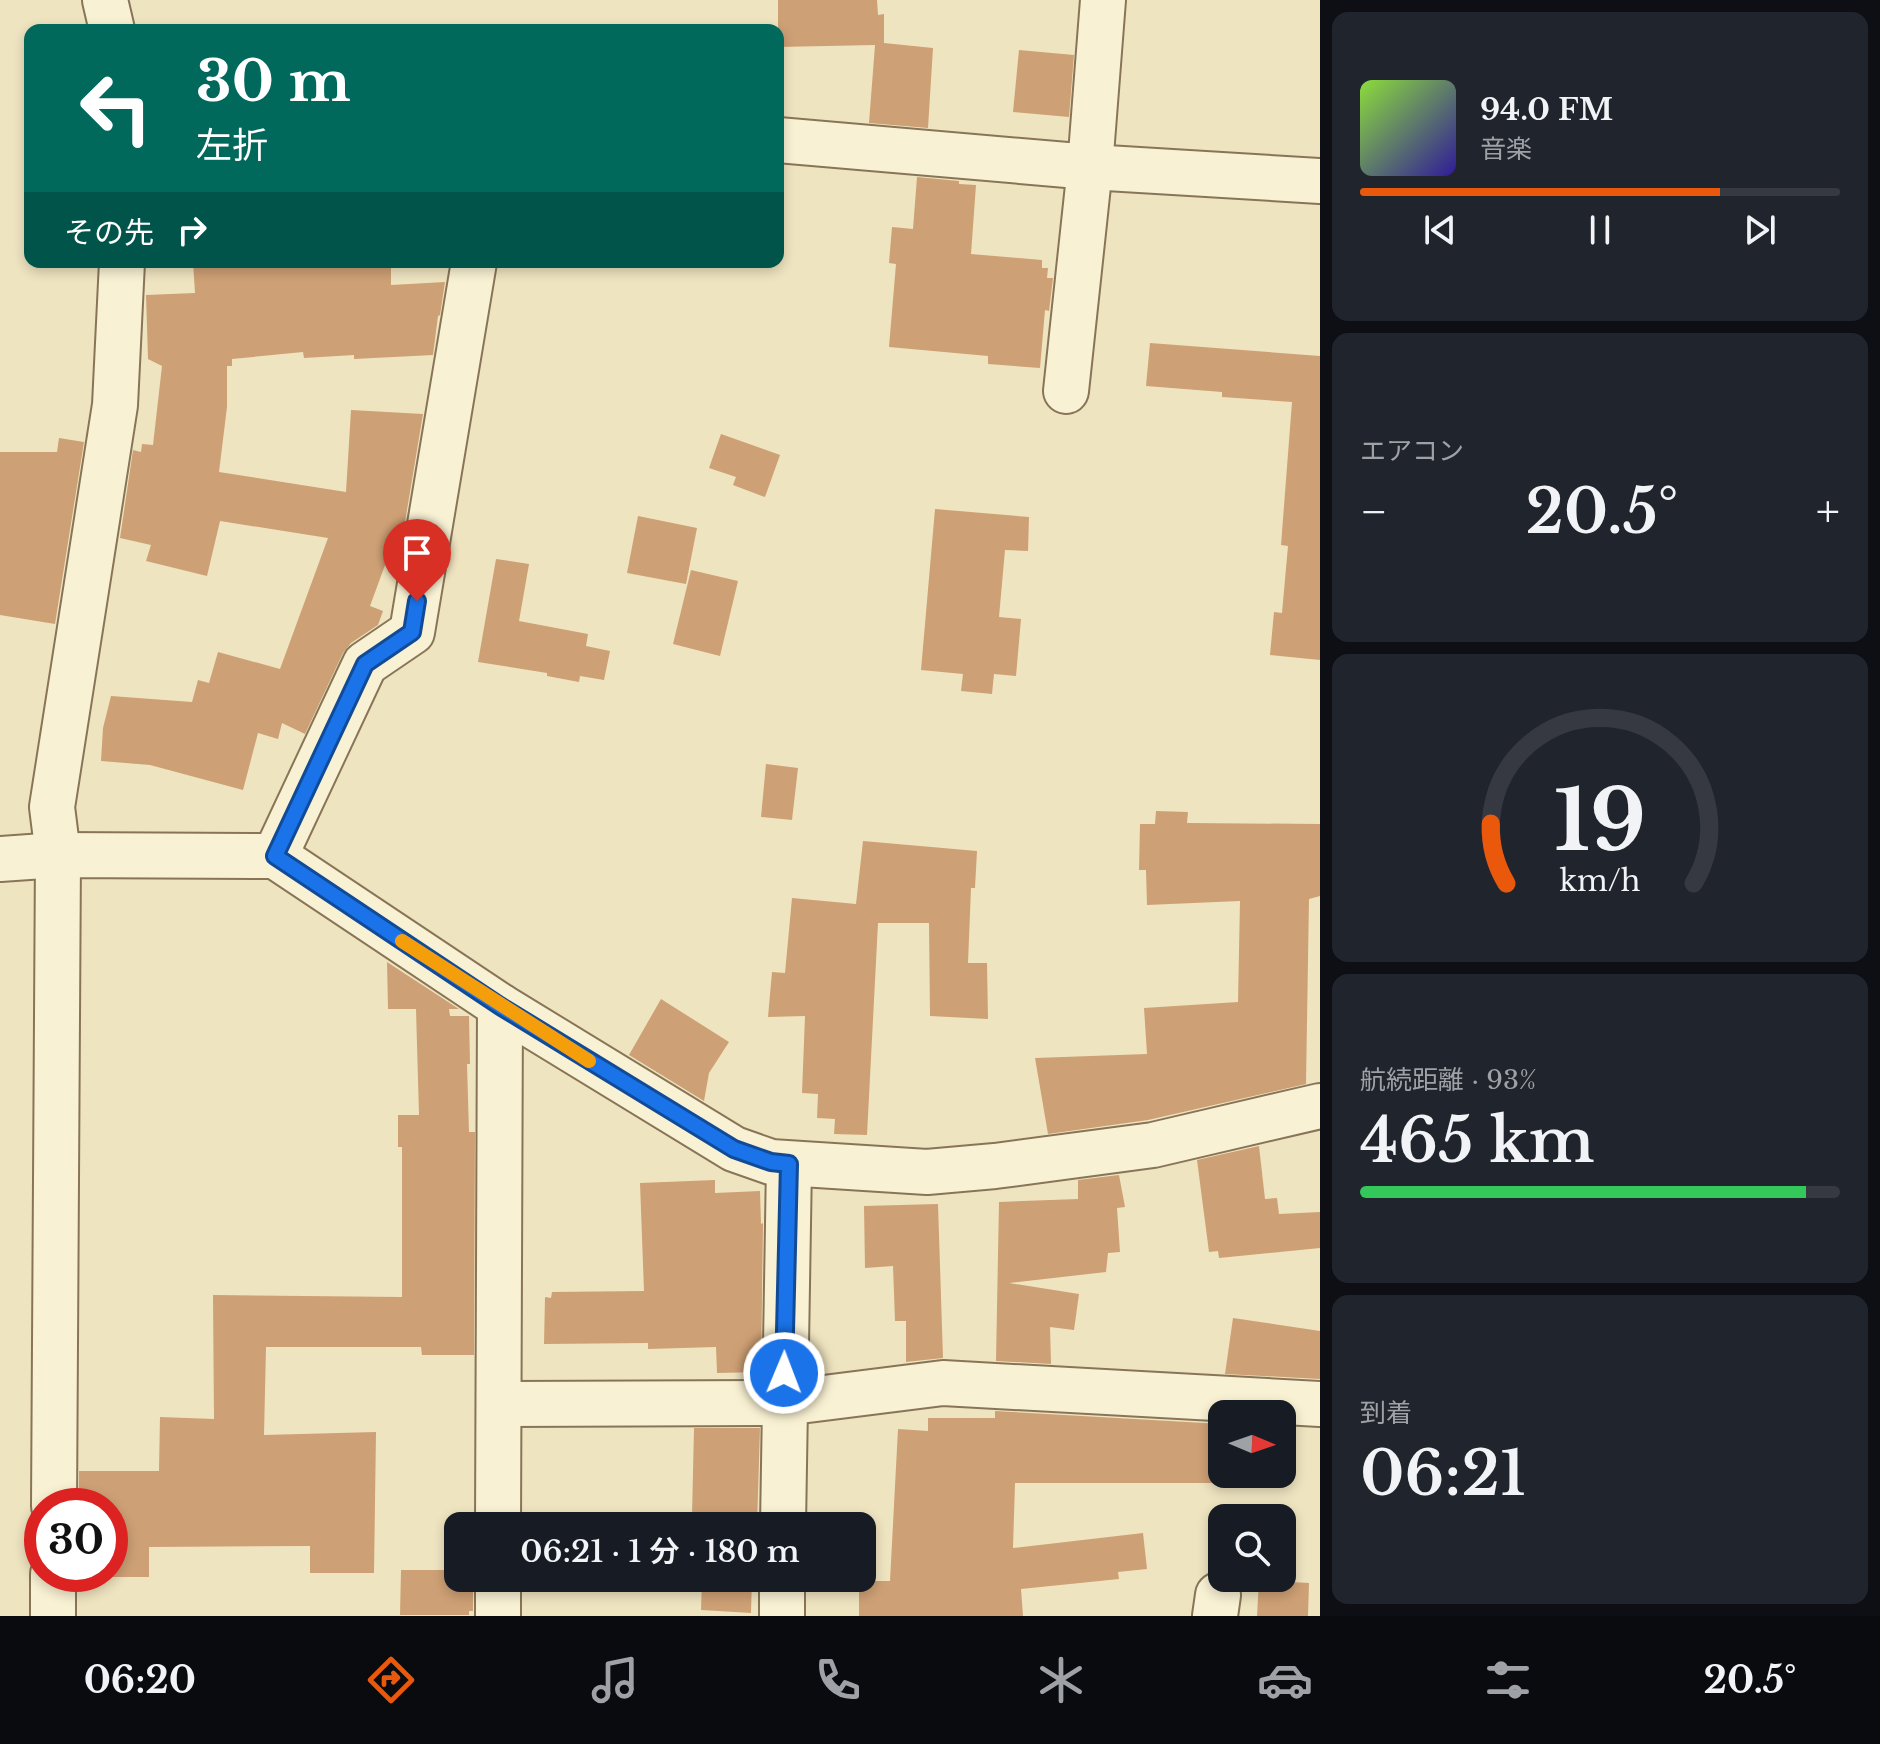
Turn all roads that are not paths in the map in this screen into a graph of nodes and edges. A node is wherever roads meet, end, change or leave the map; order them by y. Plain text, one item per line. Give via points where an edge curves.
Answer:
1 (105, 0) edge
2 (1103, 0) edge
3 (111, 24) edge
4 (784, 141) edge
5 (1090, 167) junction
6 (1320, 181) edge
7 (122, 268) edge
8 (473, 268) edge
9 (1066, 391) dead end
10 (58, 855) junction
11 (275, 856) junction
12 (0, 859) edge
13 (500, 1006) junction
14 (1320, 1106) edge
15 (789, 1164) junction
16 (784, 1403) junction
17 (499, 1404) junction
18 (1320, 1404) edge
19 (54, 1488) edge
20 (498, 1512) edge
21 (783, 1512) edge
22 (53, 1592) edge
23 (498, 1592) edge
24 (782, 1592) edge
25 (53, 1616) edge
26 (498, 1616) edge
27 (782, 1616) edge

1 - 3 street
2 - 5 street
4 - 5 street
5 - 6 street
5 - 9 street
7 - 10 street via 115,405 52,807
8 - 11 street via 412,632 365,664
10 - 11 street
10 - 12 street
10 - 19 street
11 - 13 street
13 - 15 street via 734,1149
13 - 17 street
14 - 15 street via 1153,1145 995,1166 927,1172
15 - 16 street
16 - 17 street
16 - 18 street via 943,1383
16 - 21 street
17 - 20 street
22 - 25 street
23 - 26 street
24 - 27 street

